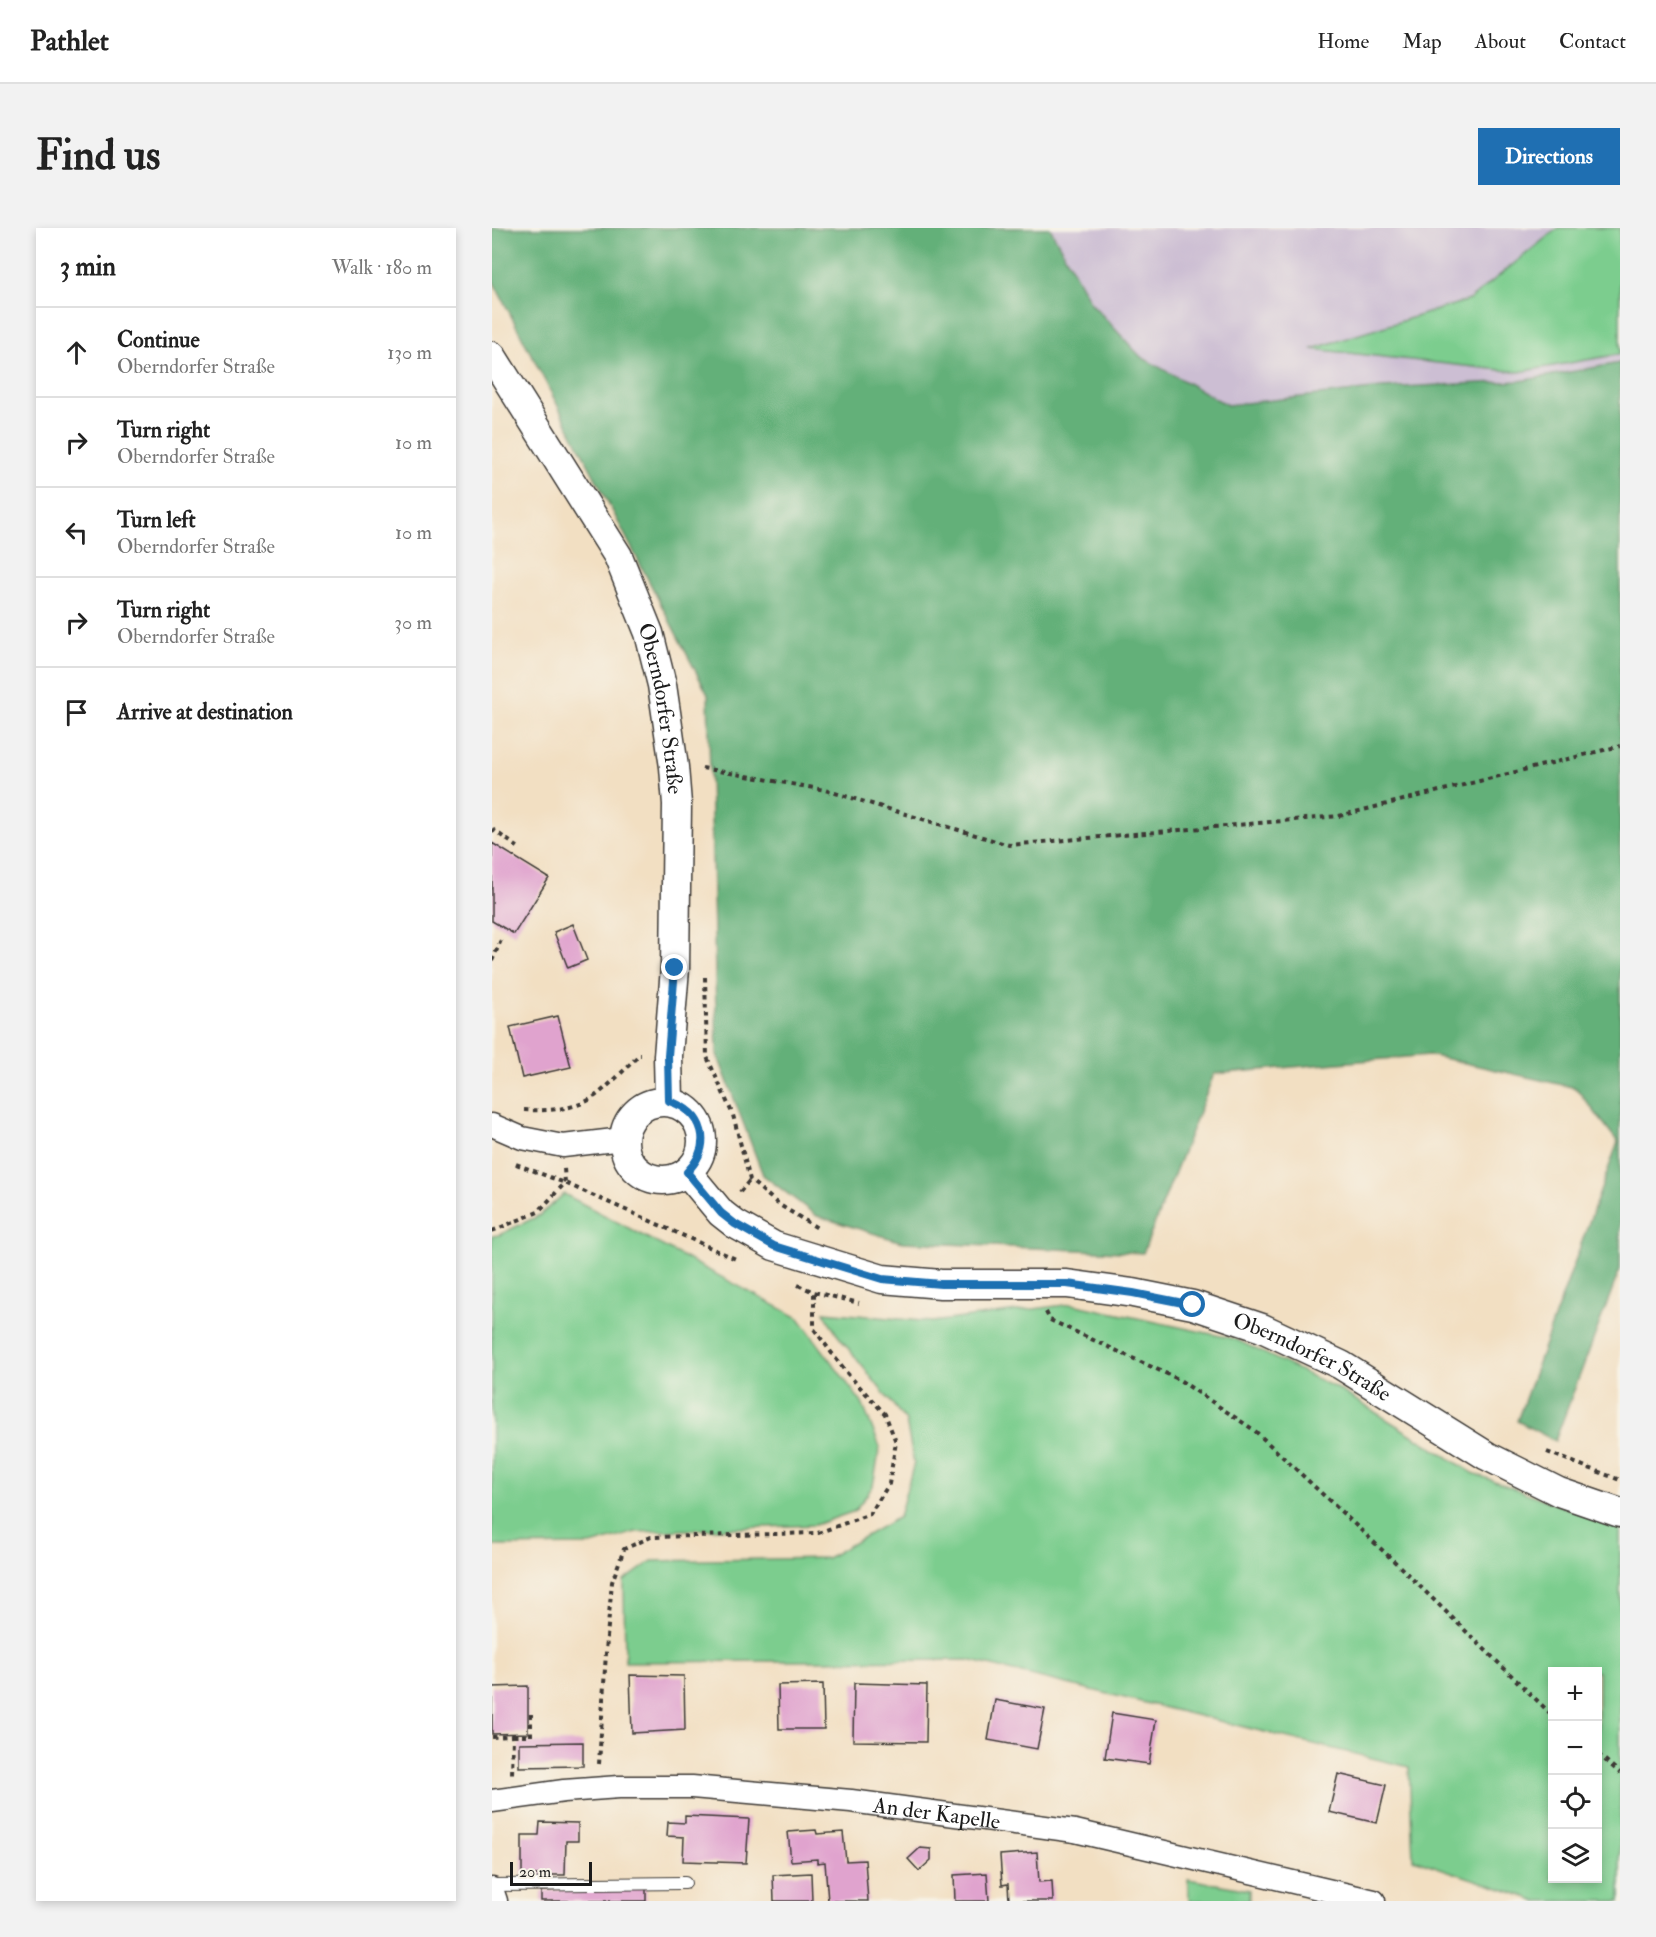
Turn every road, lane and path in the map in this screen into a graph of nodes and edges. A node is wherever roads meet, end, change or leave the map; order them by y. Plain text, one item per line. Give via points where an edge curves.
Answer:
1 (492, 356) edge
2 (1620, 746) edge
3 (696, 767) dead end
4 (492, 829) edge
5 (519, 848) dead end
6 (501, 940) dead end
7 (492, 961) edge
8 (668, 1056) junction
9 (706, 1056) dead end
10 (669, 1101) junction
11 (517, 1108) dead end
12 (492, 1125) edge
13 (623, 1139) junction
14 (513, 1163) dead end
15 (687, 1172) junction
16 (750, 1180) dead end
17 (565, 1183) junction
18 (492, 1231) edge
19 (825, 1232) dead end
20 (699, 1244) dead end
21 (814, 1292) dead end
22 (1043, 1305) dead end
23 (1620, 1512) edge
24 (1548, 1711) edge
25 (531, 1714) dead end
26 (513, 1736) junction
27 (492, 1737) edge
28 (1602, 1757) edge
29 (1620, 1773) edge
30 (598, 1789) junction
31 (502, 1800) edge
32 (685, 1882) dead end
33 (492, 1887) edge
34 (496, 1901) edge
35 (1374, 1901) edge

1 - 8 street, Oberndorfer Straße via 618,556 649,633 662,685 677,804 675,968
2 - 3 path via 1339,816 1008,845 825,790
4 - 5 path
6 - 7 path
8 - 9 path
8 - 10 street, Oberndorfer Straße
8 - 11 path via 639,1055 587,1102 562,1109
10 - 13 street via 643,1106 626,1126
10 - 15 street via 692,1114 703,1138 702,1151
12 - 13 street via 522,1138 563,1146
13 - 15 street via 630,1163 639,1173 663,1181
14 - 17 path
15 - 23 street, Oberndorfer Straße via 721,1213 774,1246 882,1279 941,1284 1067,1284 1193,1305 1262,1329 1341,1365 1497,1461 1559,1492
16 - 19 path via 778,1204
17 - 18 path via 538,1212
17 - 20 path
21 - 30 path via 814,1329 845,1371 885,1414 896,1442 889,1484 870,1514 818,1533 651,1537 624,1549 612,1582
22 - 24 path via 1050,1320 1178,1379 1254,1430
25 - 26 path via 531,1736
26 - 27 path
26 - 31 path
28 - 29 path
30 - 31 street, An der Kapelle
30 - 35 street, An der Kapelle via 692,1787 851,1801 1075,1831
32 - 33 lane
33 - 34 street

